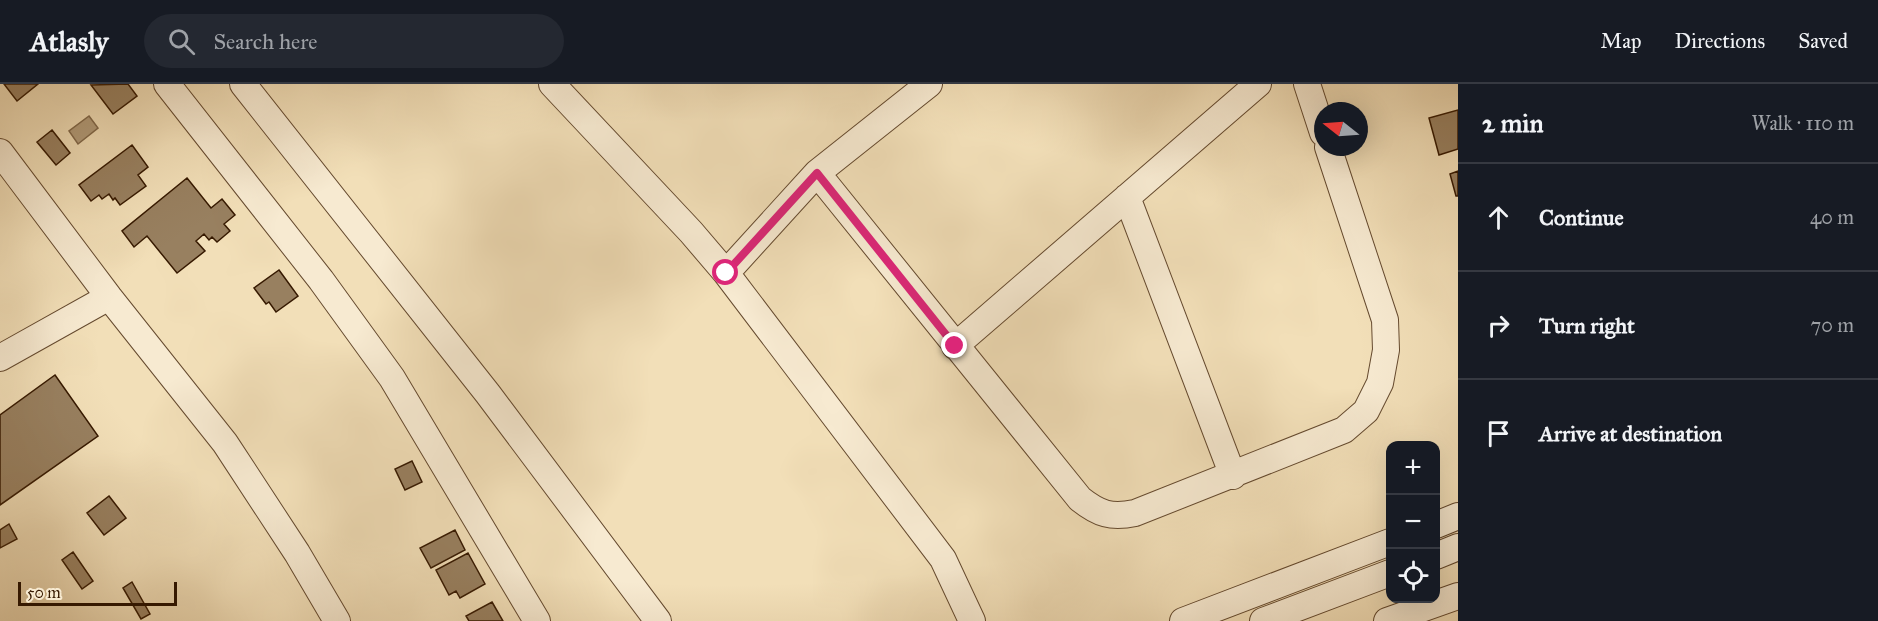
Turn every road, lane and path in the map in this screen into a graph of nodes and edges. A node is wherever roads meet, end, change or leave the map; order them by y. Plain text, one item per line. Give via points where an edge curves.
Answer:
1 (167, 84) edge
2 (243, 84) edge
3 (552, 84) edge
4 (929, 84) edge
5 (1258, 84) edge
6 (1307, 84) edge
7 (1314, 105) edge
8 (0, 152) edge
9 (1331, 156) edge
10 (817, 173) junction
11 (1127, 197) junction
12 (726, 273) junction
13 (109, 297) junction
14 (955, 346) junction
15 (0, 358) edge
16 (1233, 476) junction
17 (1458, 516) edge
18 (1440, 523) edge
19 (1386, 544) edge
20 (1458, 547) edge
21 (1440, 554) edge
22 (1386, 575) edge
23 (1458, 596) edge
24 (337, 621) edge
25 (537, 621) edge
26 (658, 621) edge
27 (972, 621) edge
28 (1184, 621) edge
29 (1263, 621) edge
30 (1387, 621) edge

1 - 25 street via 321,280 392,378
2 - 26 street via 488,394
3 - 12 street
4 - 10 street
5 - 11 street
6 - 7 street
8 - 13 street
9 - 16 street via 1384,320 1386,350 1380,383 1366,411 1344,430
10 - 12 street
10 - 14 street
11 - 14 street
11 - 16 street
12 - 27 street via 943,559
13 - 15 street
13 - 24 street via 225,443
14 - 16 street via 1080,499 1092,508 1121,516 1135,513
17 - 18 street
19 - 28 street
20 - 21 street
22 - 29 street
23 - 30 street

